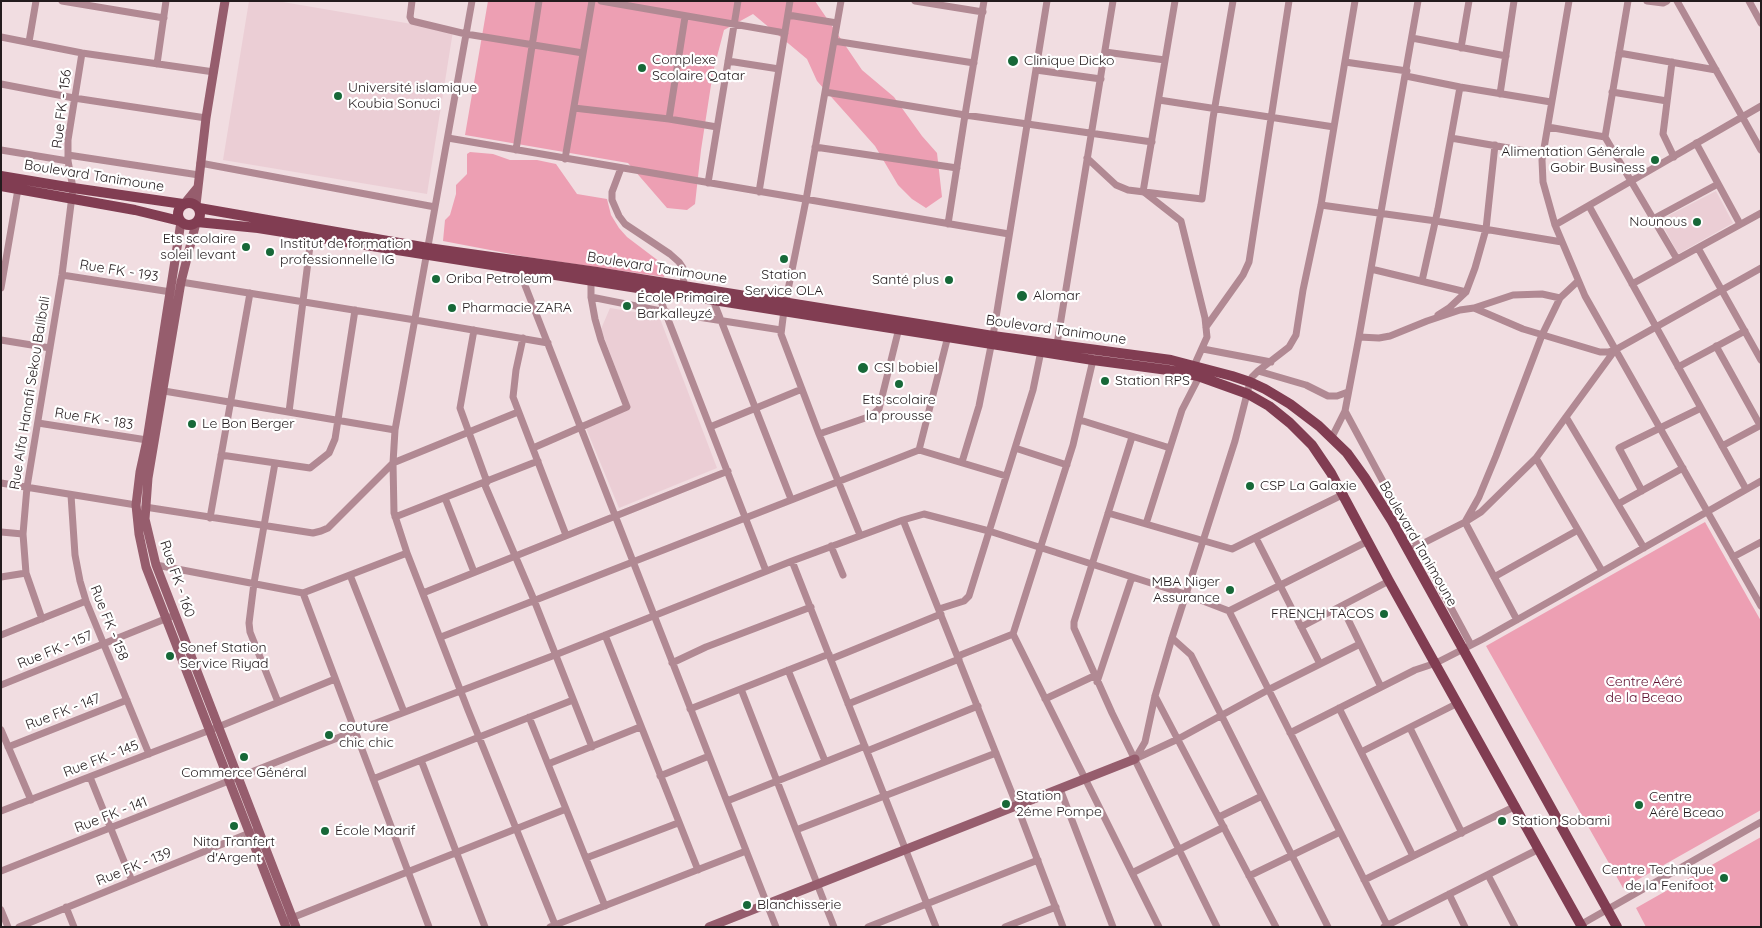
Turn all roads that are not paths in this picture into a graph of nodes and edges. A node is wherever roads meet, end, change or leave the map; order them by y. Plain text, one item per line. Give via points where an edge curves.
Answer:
1 (36, 1) edge
2 (62, 1) edge
3 (166, 1) edge
4 (225, 1) edge
5 (412, 1) edge
6 (472, 1) edge
7 (539, 1) edge
8 (592, 1) edge
9 (600, 1) edge
10 (738, 1) edge
11 (790, 1) edge
12 (841, 1) edge
13 (915, 1) edge
14 (984, 1) edge
15 (1047, 1) edge
16 (1113, 1) edge
17 (1175, 1) edge
18 (1233, 1) edge
19 (1289, 1) edge
20 (1354, 1) edge
21 (1418, 1) edge
22 (1469, 1) edge
23 (1514, 1) edge
24 (1569, 1) edge
25 (1628, 1) edge
26 (1647, 1) edge
27 (1667, 1) edge
28 (1677, 1) edge
29 (1749, 1) edge
30 (76, 2) edge
31 (982, 12) junction
32 (788, 15) junction
33 (685, 17) junction
34 (164, 18) junction
35 (837, 23) junction
36 (1761, 23) edge
37 (734, 24) junction
38 (784, 33) junction
39 (466, 34) junction
40 (1, 37) edge
41 (1412, 38) junction
42 (834, 41) junction
43 (29, 42) junction
44 (532, 45) junction
45 (1461, 48) junction
46 (1105, 52) junction
47 (82, 53) junction
48 (583, 53) junction
49 (1619, 53) junction
50 (1506, 56) junction
51 (1165, 60) junction
52 (728, 61) junction
53 (1345, 62) junction
54 (1672, 62) junction
55 (974, 63) junction
56 (157, 64) junction
57 (779, 69) junction
58 (1036, 70) junction
59 (1716, 70) junction
60 (214, 72) junction
61 (1406, 74) junction
62 (1101, 80) junction
63 (1, 84) edge
64 (1460, 87) junction
65 (825, 92) junction
66 (1612, 92) junction
67 (1500, 94) junction
68 (74, 98) junction
69 (1159, 100) junction
70 (1667, 101) junction
71 (1552, 102) junction
72 (1761, 106) edge
73 (574, 108) junction
74 (1214, 108) junction
75 (965, 115) junction
76 (1742, 117) junction
77 (206, 118) junction
78 (1271, 118) junction
79 (669, 120) junction
80 (1027, 123) junction
81 (1334, 127) junction
82 (1548, 127) junction
83 (717, 128) junction
84 (1090, 132) junction
85 (1604, 136) junction
86 (448, 138) junction
87 (1452, 138) junction
88 (1152, 142) junction
89 (1696, 143) junction
90 (1495, 145) junction
91 (815, 147) junction
92 (1, 150) edge
93 (516, 150) junction
94 (1761, 150) edge
95 (1543, 154) junction
96 (1674, 156) junction
97 (68, 158) junction
98 (1087, 158) junction
99 (565, 159) junction
100 (200, 163) junction
101 (621, 168) junction
102 (957, 168) junction
103 (199, 175) junction
104 (1, 176) edge
105 (1631, 181) junction
106 (708, 184) junction
107 (1718, 184) junction
108 (1, 186) edge
109 (198, 187) junction
110 (18, 189) junction
111 (758, 192) junction
112 (1143, 192) junction
113 (72, 193) junction
114 (806, 200) junction
115 (184, 204) junction
116 (1321, 205) junction
117 (1589, 206) junction
118 (198, 207) junction
119 (435, 207) junction
120 (1761, 213) edge
121 (1381, 214) junction
122 (1653, 219) junction
123 (1436, 220) junction
124 (181, 221) junction
125 (197, 222) junction
126 (948, 224) junction
127 (1740, 224) junction
128 (1555, 225) junction
129 (1486, 230) junction
130 (1009, 234) junction
131 (312, 238) junction
132 (1562, 242) junction
133 (1698, 248) junction
134 (427, 252) junction
135 (1678, 259) junction
136 (1372, 268) junction
137 (1761, 268) edge
138 (519, 270) junction
139 (62, 275) junction
140 (591, 281) junction
141 (1422, 281) junction
142 (1578, 281) junction
143 (181, 282) junction
144 (1632, 284) junction
145 (684, 287) junction
146 (1, 288) edge
147 (1722, 290) junction
148 (658, 291) junction
149 (171, 292) junction
150 (1466, 292) junction
151 (250, 293) junction
152 (590, 297) junction
153 (1560, 298) junction
154 (713, 300) junction
155 (303, 302) junction
156 (784, 306) junction
157 (1474, 308) junction
158 (355, 310) junction
159 (666, 312) junction
160 (415, 320) junction
161 (722, 320) junction
162 (1427, 321) junction
163 (1206, 327) junction
164 (1656, 327) junction
165 (898, 328) junction
166 (474, 330) junction
167 (781, 330) junction
168 (1745, 331) junction
169 (1542, 335) junction
170 (948, 336) junction
171 (1359, 337) junction
172 (523, 338) junction
173 (1, 340) edge
174 (992, 340) junction
175 (548, 343) junction
176 (1057, 344) junction
177 (1716, 346) junction
178 (50, 348) junction
179 (1202, 349) junction
180 (1615, 350) junction
181 (1041, 351) junction
182 (1093, 360) junction
183 (1761, 360) edge
184 (1271, 362) junction
185 (1194, 366) junction
186 (1678, 367) junction
187 (1258, 371) junction
188 (1199, 377) junction
189 (1250, 382) junction
190 (802, 388) junction
191 (164, 391) junction
192 (1348, 392) junction
193 (1246, 394) junction
194 (230, 402) junction
195 (755, 408) junction
196 (1701, 408) junction
197 (1345, 411) junction
198 (289, 412) junction
199 (518, 412) junction
200 (1566, 417) junction
201 (337, 420) junction
202 (1080, 420) junction
203 (38, 423) junction
204 (1761, 425) edge
205 (710, 427) junction
206 (581, 428) junction
207 (1660, 428) junction
208 (395, 430) junction
209 (468, 434) junction
210 (819, 434) junction
211 (1132, 437) junction
212 (1332, 437) junction
213 (147, 440) junction
214 (1722, 446) junction
215 (533, 448) junction
216 (1015, 448) junction
217 (1170, 448) junction
218 (919, 450) junction
219 (221, 455) junction
220 (1536, 458) junction
221 (538, 461) junction
222 (962, 462) junction
223 (275, 463) junction
224 (393, 463) junction
225 (1067, 465) junction
226 (1683, 468) junction
227 (728, 471) junction
228 (1006, 476) junction
229 (1761, 481) edge
230 (485, 482) junction
231 (838, 482) junction
232 (1, 483) edge
233 (27, 487) junction
234 (1746, 489) junction
235 (1642, 491) junction
236 (1344, 494) junction
237 (71, 495) junction
238 (445, 498) junction
239 (791, 499) junction
240 (1618, 504) junction
241 (140, 506) junction
242 (1707, 511) junction
243 (1108, 513) junction
244 (615, 516) junction
245 (395, 517) junction
246 (746, 517) junction
247 (210, 518) junction
248 (141, 519) junction
249 (903, 520) junction
250 (1465, 522) junction
251 (1146, 524) junction
252 (265, 525) junction
253 (1578, 530) junction
254 (989, 531) junction
255 (1, 532) edge
256 (23, 534) junction
257 (566, 535) junction
258 (860, 535) junction
259 (1256, 538) junction
260 (1368, 541) junction
261 (1202, 542) junction
262 (1761, 542) edge
263 (831, 546) junction
264 (1041, 548) junction
265 (1644, 548) junction
266 (1413, 549) junction
267 (407, 553) junction
268 (515, 555) junction
269 (1733, 557) junction
270 (633, 561) junction
271 (792, 561) junction
272 (1093, 564) junction
273 (156, 565) junction
274 (766, 571) junction
275 (1602, 571) junction
276 (474, 572) junction
277 (26, 573) junction
278 (350, 575) junction
279 (843, 575) dead end
280 (1, 577) edge
281 (1132, 577) junction
282 (1494, 577) junction
283 (1389, 581) junction
284 (254, 584) junction
285 (1281, 586) junction
286 (303, 593) junction
287 (423, 593) junction
288 (1186, 594) junction
289 (534, 600) junction
290 (86, 601) junction
291 (1761, 606) edge
292 (1342, 607) junction
293 (811, 608) junction
294 (940, 611) junction
295 (1229, 611) junction
296 (654, 615) junction
297 (171, 616) junction
298 (42, 619) junction
299 (1517, 620) junction
300 (1302, 627) junction
301 (1013, 634) junction
302 (1, 635) edge
303 (605, 635) junction
304 (441, 637) junction
305 (1172, 638) junction
306 (104, 644) junction
307 (1360, 644) junction
308 (1467, 647) junction
309 (555, 654) junction
310 (830, 656) junction
311 (959, 658) junction
312 (672, 663) junction
313 (1436, 663) junction
314 (1320, 664) junction
315 (788, 670) junction
316 (335, 679) junction
317 (1096, 679) junction
318 (1, 685) edge
319 (1381, 687) junction
320 (741, 689) junction
321 (461, 690) junction
322 (1268, 690) junction
323 (1156, 696) junction
324 (1045, 699) junction
325 (127, 700) junction
326 (573, 700) junction
327 (278, 702) junction
328 (1458, 703) junction
329 (848, 704) junction
330 (978, 706) junction
331 (1339, 708) junction
332 (690, 709) junction
333 (404, 712) junction
334 (1222, 715) junction
335 (529, 717) junction
336 (640, 727) junction
337 (1410, 728) junction
338 (214, 729) junction
339 (1, 730) edge
340 (355, 731) junction
341 (1290, 733) junction
342 (479, 737) junction
343 (1178, 739) junction
344 (8, 747) junction
345 (592, 747) junction
346 (866, 749) junction
347 (1361, 752) junction
348 (996, 753) junction
349 (149, 754) junction
350 (709, 756) junction
351 (1135, 759) junction
352 (421, 760) junction
353 (825, 761) junction
354 (548, 764) junction
355 (660, 776) junction
356 (90, 777) junction
357 (373, 779) junction
358 (1085, 779) junction
359 (234, 780) junction
360 (777, 780) junction
361 (1060, 789) junction
362 (884, 796) junction
363 (1262, 796) junction
364 (31, 800) junction
365 (726, 801) junction
366 (1017, 806) junction
367 (1516, 806) junction
368 (566, 810) junction
369 (1, 811) edge
370 (1219, 817) junction
371 (1761, 822) edge
372 (678, 823) junction
373 (111, 828) junction
374 (1224, 828) junction
375 (516, 829) junction
376 (796, 830) junction
377 (254, 832) junction
378 (1340, 832) junction
379 (1462, 833) junction
380 (1539, 849) junction
381 (906, 850) junction
382 (1179, 850) junction
383 (746, 851) junction
384 (457, 852) junction
385 (1292, 855) junction
386 (1413, 856) junction
387 (586, 858) junction
388 (1038, 860) junction
389 (698, 870) junction
390 (1, 871) edge
391 (408, 872) junction
392 (1132, 873) junction
393 (1488, 875) junction
394 (1249, 876) junction
395 (1364, 880) junction
396 (132, 881) junction
397 (817, 884) junction
398 (1449, 894) junction
399 (767, 904) junction
400 (927, 904) junction
401 (605, 906) junction
402 (1056, 907) junction
403 (66, 908) junction
404 (1, 910) edge
405 (1607, 910) junction
406 (288, 922) edge
407 (884, 924) edge
408 (554, 926) edge
409 (1008, 926) edge
410 (1386, 926) edge
411 (1581, 926) edge
412 (8, 927) edge
413 (19, 927) edge
414 (74, 927) edge
415 (296, 927) edge
416 (429, 927) edge
417 (485, 927) edge
418 (709, 927) edge
419 (776, 927) edge
420 (834, 927) edge
421 (868, 927) edge
422 (936, 927) edge
423 (1064, 927) edge
424 (1113, 927) edge
425 (1158, 927) edge
426 (1217, 927) edge
427 (1276, 927) edge
428 (1328, 927) edge
429 (1466, 927) edge
430 (1514, 927) edge
431 (1617, 927) edge

1 - 43 street
2 - 30 street
3 - 34 street
4 - 60 main road
5 - 39 street via 412,21
6 - 39 street
7 - 44 street
8 - 48 street
9 - 33 street
10 - 37 street
11 - 32 street
12 - 35 street
13 - 31 street
14 - 31 street
15 - 58 street
16 - 46 street
17 - 51 street
18 - 74 street
19 - 78 street
20 - 53 street
21 - 41 street
22 - 45 street
23 - 50 street
24 - 71 street
25 - 49 street
26 - 27 street
28 - 59 street
29 - 36 street
30 - 34 street
31 - 55 street
32 - 35 street
32 - 38 street
33 - 37 street
33 - 79 street
34 - 56 street
35 - 42 street
37 - 38 street
37 - 52 street
38 - 57 street
39 - 44 street
39 - 86 street
40 - 43 street
41 - 45 street
41 - 61 street
42 - 55 street
42 - 65 street
43 - 47 street
44 - 48 street
44 - 93 street
45 - 50 street
46 - 51 street
46 - 62 street
47 - 56 street
47 - 68 street, Rue FK - 156
48 - 73 street
49 - 54 street
49 - 66 street
50 - 67 street
51 - 69 street
52 - 57 street
52 - 83 street
53 - 61 street
53 - 81 street
54 - 59 street
54 - 70 street
55 - 75 street
56 - 60 street
57 - 111 street
58 - 62 street
58 - 80 street
59 - 76 street
60 - 77 main road
61 - 64 street
61 - 121 street
62 - 84 street
63 - 68 street
64 - 67 street
64 - 87 street
65 - 75 street
65 - 91 street
66 - 70 street
66 - 85 street
67 - 71 street
68 - 77 street
68 - 97 street, Rue FK - 156
69 - 74 street
69 - 88 street
70 - 96 street via 1662,134
71 - 82 street
72 - 76 street
73 - 79 street
73 - 99 street
74 - 78 street
74 - 112 street via 1202,199
75 - 80 street
75 - 102 street
76 - 89 street
76 - 94 street
77 - 100 main road
78 - 81 street
78 - 163 street via 1249,262
79 - 83 street
80 - 84 street
80 - 130 street
81 - 116 street
82 - 85 street
82 - 95 street
83 - 106 street
84 - 88 street
84 - 98 street
85 - 105 street
86 - 93 street
86 - 119 street
87 - 90 street
87 - 123 street
88 - 112 street
89 - 96 street
89 - 107 street
90 - 95 street
90 - 129 street
91 - 102 street
91 - 114 street
92 - 97 street
93 - 99 street
95 - 128 street via 1543,182
96 - 105 street
97 - 103 street
97 - 113 street, Rue FK - 156
98 - 112 street via 1116,185
98 - 176 street
99 - 101 street
100 - 103 main road
100 - 119 street
101 - 106 street
101 - 145 street via 612,192 619,216 625,224 679,262 683,268
102 - 126 street
103 - 109 main road
104 - 113 main road, Boulevard Tanimoune
105 - 117 street
105 - 122 street
106 - 111 street
107 - 122 street
107 - 127 street
108 - 110 main road, Boulevard Tanimoune
109 - 115 main road
109 - 118 main road
110 - 113 main road, Boulevard Tanimoune
110 - 146 street
111 - 114 street
112 - 163 street via 1181,221
113 - 115 main road, Boulevard Tanimoune
113 - 124 main road, Boulevard Tanimoune
113 - 139 street, Rue Alfa Hanafi Sekou Balibali
114 - 126 street
114 - 156 street
115 - 118 main road via 190,202
115 - 124 main road via 178,210
116 - 121 street
116 - 184 street via 1296,336 1290,347
117 - 128 street
117 - 144 street
118 - 125 main road via 201,214
118 - 134 main road, Boulevard Tanimoune
119 - 134 street
120 - 127 street
121 - 123 street
121 - 136 street
122 - 135 street
123 - 129 street
123 - 141 street
124 - 125 main road via 188,225
124 - 149 main road, Rue FK - 160
125 - 131 main road, Boulevard Tanimoune
125 - 143 main road, Rue FK - 160
126 - 130 street
127 - 133 street
128 - 132 street
129 - 132 street
129 - 150 street
130 - 174 street
131 - 134 main road, Boulevard Tanimoune
131 - 155 street
132 - 142 street
133 - 135 street
133 - 147 street
134 - 138 main road, Boulevard Tanimoune
134 - 145 main road, Boulevard Tanimoune via 597,272
134 - 160 street
135 - 144 street
136 - 141 street
136 - 171 street
137 - 147 street
138 - 140 main road, Boulevard Tanimoune
138 - 175 street
139 - 149 street, Rue FK - 193
139 - 178 street, Rue Alfa Hanafi Sekou Balibali
140 - 148 main road, Boulevard Tanimoune
140 - 152 street
141 - 150 street
142 - 153 street
142 - 180 street
143 - 151 street
143 - 191 main road, Rue FK - 160
144 - 164 street
145 - 156 main road, Boulevard Tanimoune
147 - 164 street
147 - 168 street
148 - 154 main road, Boulevard Tanimoune
148 - 159 street
149 - 213 main road, Rue FK - 160
150 - 162 street via 1450,308
151 - 155 street
151 - 194 street
152 - 159 street
152 - 206 street via 601,340 627,407
153 - 157 street via 1542,294 1513,295
153 - 169 street
154 - 156 main road, Boulevard Tanimoune
154 - 161 street
155 - 158 street
155 - 198 street
156 - 165 main road, Boulevard Tanimoune
156 - 167 street
156 - 174 main road, Boulevard Tanimoune
157 - 162 street
157 - 169 street
158 - 160 street
158 - 201 street
159 - 161 street
159 - 205 street
160 - 166 street
160 - 208 street
161 - 167 street
161 - 195 street
162 - 171 street via 1390,336
163 - 179 street via 1207,337
164 - 180 street
164 - 186 street
165 - 170 main road, Boulevard Tanimoune
165 - 210 street via 878,409 871,416
166 - 172 street
166 - 209 street via 460,408
167 - 190 street
168 - 177 street
168 - 183 street
169 - 180 street via 1600,352
169 - 250 street via 1496,456
170 - 174 main road, Boulevard Tanimoune
170 - 218 street
171 - 192 street
172 - 175 street
172 - 199 street via 513,397
173 - 178 street
174 - 176 main road, Boulevard Tanimoune
174 - 181 main road, Boulevard Tanimoune
174 - 222 street via 979,406
175 - 206 street
176 - 185 main road, Boulevard Tanimoune
177 - 186 street
177 - 204 street
178 - 203 street, Rue Alfa Hanafi Sekou Balibali
179 - 184 street
179 - 185 street
180 - 200 street
180 - 207 street
181 - 182 main road, Boulevard Tanimoune
181 - 216 street
182 - 188 main road, Boulevard Tanimoune
182 - 202 street
184 - 187 street
185 - 189 main road, Boulevard Tanimoune
186 - 196 street
187 - 189 street
187 - 192 street via 1306,385 1328,396
188 - 193 main road, Boulevard Tanimoune
188 - 217 street via 1183,406
189 - 193 street
189 - 212 main road, Boulevard Tanimoune via 1290,404
190 - 195 street
190 - 210 street
191 - 194 street
191 - 241 main road, Rue FK - 160
192 - 197 street
193 - 236 main road, Boulevard Tanimoune via 1280,415 1312,445
193 - 261 street via 1236,437
194 - 198 street
194 - 219 street
195 - 205 street
195 - 239 street
196 - 207 street
196 - 214 street
197 - 212 street
197 - 266 street
198 - 201 street
199 - 209 street
199 - 215 street
200 - 220 street
200 - 240 street
201 - 208 street
201 - 223 street via 331,450 316,465 310,468
202 - 211 street
202 - 225 street
203 - 213 street, Rue FK - 183
203 - 233 street, Rue Alfa Hanafi Sekou Balibali
204 - 214 street
205 - 227 street
206 - 215 street
206 - 244 street
207 - 226 street
207 - 235 street via 1619,448
208 - 224 street
209 - 224 street
209 - 230 street
210 - 231 street
211 - 217 street
211 - 243 street
212 - 266 main road, Boulevard Tanimoune via 1366,478
213 - 241 main road, Rue FK - 160 via 140,472
214 - 234 street
215 - 221 street
216 - 225 street
216 - 228 street
217 - 251 street
218 - 222 street
218 - 231 street
219 - 223 street
219 - 247 street
220 - 250 street via 1481,512
220 - 253 street
221 - 230 street
221 - 257 street
222 - 228 street
223 - 252 street
224 - 245 street
224 - 252 street via 328,528 313,533
225 - 264 street
226 - 235 street
226 - 242 street
227 - 244 street
227 - 246 street
228 - 254 street
229 - 234 street
230 - 238 street
230 - 268 street
231 - 239 street
231 - 258 street
232 - 233 street
233 - 237 street
233 - 256 street, Rue Alfa Hanafi Sekou Balibali
234 - 242 street
235 - 240 street
236 - 259 street
236 - 260 main road, Boulevard Tanimoune
237 - 241 street
237 - 290 street, Rue FK - 158 via 75,555
238 - 245 street
238 - 276 street
239 - 246 street
240 - 265 street
241 - 247 street
241 - 248 main road, Rue FK - 160
242 - 265 street
242 - 269 street
243 - 251 street
243 - 272 street
244 - 257 street
244 - 270 street
245 - 267 street
246 - 270 street
246 - 274 street
247 - 252 street
248 - 273 main road, Rue FK - 160
248 - 297 main road, Rue FK - 160 via 139,534 146,567
249 - 254 street, Rue FK - 141 via 924,514
249 - 258 street, Rue FK - 141
249 - 294 street
250 - 266 street
250 - 282 street
251 - 261 street
252 - 284 street
253 - 275 street
253 - 282 street
254 - 264 street, Rue FK - 141
254 - 294 street via 967,599
255 - 256 street
256 - 277 street, Rue Alfa Hanafi Sekou Balibali
257 - 268 street
258 - 263 street, Rue FK - 141
259 - 261 street via 1232,549
259 - 285 street
260 - 283 main road, Boulevard Tanimoune
260 - 285 street
261 - 288 street
262 - 269 street
263 - 271 street, Rue FK - 141
263 - 279 street
264 - 272 street, Rue FK - 141
264 - 301 street
265 - 275 street
266 - 308 main road, Boulevard Tanimoune
267 - 278 street
267 - 287 street
268 - 276 street
268 - 289 street
269 - 291 street
270 - 289 street
270 - 296 street
271 - 274 street, Rue FK - 141
271 - 293 street
272 - 281 street, Rue FK - 141
272 - 317 street via 1074,628
273 - 284 street
273 - 297 main road, Rue FK - 160
274 - 296 street, Rue FK - 141
275 - 299 street
276 - 287 street
277 - 280 street
277 - 298 street, Rue Alfa Hanafi Sekou Balibali
278 - 286 street
278 - 333 street
281 - 288 street, Rue FK - 141
281 - 317 street
282 - 299 street
283 - 292 street
283 - 313 main road, Boulevard Tanimoune
284 - 286 street
284 - 327 street via 249,628
285 - 295 street
285 - 300 street
286 - 316 street
287 - 304 street
288 - 295 street, Rue FK - 141
288 - 305 street
289 - 304 street
289 - 309 street
290 - 298 street
290 - 306 street, Rue FK - 158
292 - 300 street
292 - 307 street
293 - 310 street
293 - 312 street
294 - 310 street
294 - 311 street
295 - 322 street
296 - 303 street, Rue FK - 141
296 - 312 street
297 - 306 street, Rue FK - 157
297 - 338 main road, Rue FK - 160
298 - 302 street
299 - 308 street
300 - 314 street
301 - 311 street
301 - 324 street
303 - 309 street, Rue FK - 141
303 - 336 street
304 - 321 street
305 - 323 street
305 - 334 street via 1191,655
306 - 318 street, Rue FK - 157
306 - 325 street, Rue FK - 158
307 - 314 street
307 - 319 street
308 - 313 street
308 - 405 main road, Boulevard Tanimoune
309 - 321 street, Rue FK - 141
309 - 326 street
310 - 315 street
310 - 329 street
311 - 329 street
311 - 330 street
312 - 332 street
313 - 319 street
313 - 328 main road, Boulevard Tanimoune
314 - 322 street
315 - 320 street
315 - 353 street
316 - 327 street, Rue FK - 145
316 - 340 street
317 - 324 street
317 - 351 street
319 - 331 street
320 - 332 street
320 - 360 street
321 - 333 street, Rue FK - 141
321 - 342 street
322 - 334 street
322 - 341 street
323 - 343 street
323 - 351 street via 1145,742
324 - 358 street
325 - 344 street, Rue FK - 147
325 - 349 street, Rue FK - 158
326 - 335 street
326 - 345 street
327 - 338 street, Rue FK - 145
328 - 337 street
328 - 367 main road, Boulevard Tanimoune
329 - 346 street
330 - 346 street
330 - 348 street
331 - 341 street
331 - 347 street
332 - 350 street
333 - 340 street, Rue FK - 141
334 - 343 street
334 - 363 street
335 - 342 street
335 - 354 street
336 - 345 street
336 - 355 street
337 - 347 street
337 - 379 street
338 - 349 street, Rue FK - 145
338 - 359 main road, Rue FK - 160
339 - 344 street
340 - 357 street
340 - 359 street, Rue FK - 141
341 - 378 street
342 - 352 street
342 - 375 street
343 - 351 street
343 - 370 street
344 - 364 street
345 - 354 street
346 - 353 street
346 - 362 street
347 - 386 street
348 - 362 street
348 - 366 street
349 - 356 street, Rue FK - 145
350 - 355 street
350 - 365 street
351 - 358 main road
351 - 382 street
352 - 357 street
352 - 384 street
353 - 360 street
354 - 368 street
355 - 372 street
356 - 364 street, Rue FK - 145
356 - 373 street
357 - 391 street
358 - 361 main road
358 - 392 street
359 - 373 street, Rue FK - 141
359 - 377 main road, Rue FK - 160
360 - 365 street
360 - 376 street
361 - 366 main road
361 - 424 street
362 - 376 street
362 - 381 street
363 - 370 street
363 - 385 street
364 - 369 street, Rue FK - 145
365 - 383 street
366 - 381 main road
366 - 388 street
367 - 379 street
367 - 380 main road, Boulevard Tanimoune
368 - 375 street
368 - 387 street
370 - 374 street
371 - 405 street
372 - 387 street
372 - 389 street
373 - 390 street, Rue FK - 141
373 - 396 street
374 - 382 street
374 - 394 street
375 - 384 street
375 - 408 street
376 - 397 street
377 - 396 street, Rue FK - 139
377 - 406 main road, Rue FK - 160
378 - 385 street
378 - 395 street
379 - 386 street
380 - 393 street
380 - 411 main road, Boulevard Tanimoune
381 - 397 main road
381 - 400 street
382 - 392 street
382 - 426 street
383 - 389 street
383 - 399 street
384 - 391 street
384 - 417 street
385 - 394 street
385 - 428 street
386 - 395 street
387 - 401 street
388 - 400 street
388 - 402 street
389 - 401 street
391 - 406 street
391 - 416 street
392 - 425 street
393 - 398 street
393 - 430 street
394 - 427 street
395 - 410 street
396 - 403 street, Rue FK - 139
397 - 399 main road
397 - 420 street
398 - 410 street
398 - 429 street
399 - 418 main road
399 - 419 street
400 - 407 street
400 - 422 street
401 - 408 street
402 - 409 street
402 - 423 street
403 - 413 street, Rue FK - 139
403 - 414 street
404 - 412 street
405 - 411 street
405 - 431 main road, Boulevard Tanimoune
406 - 415 main road, Rue FK - 160
407 - 421 street

